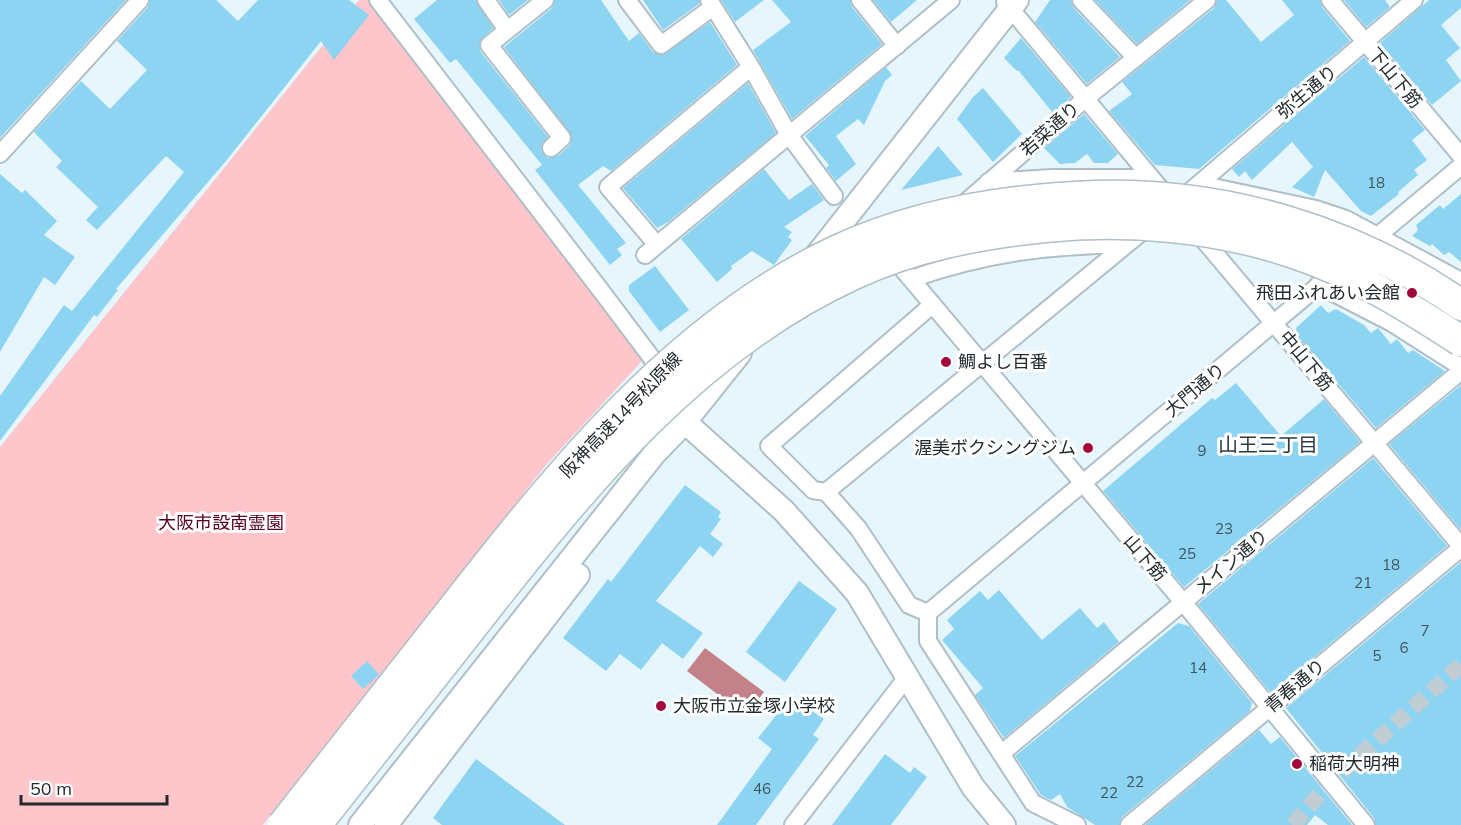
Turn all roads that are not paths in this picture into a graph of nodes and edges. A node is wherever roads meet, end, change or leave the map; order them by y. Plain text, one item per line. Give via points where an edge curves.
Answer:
1 (140, 0) edge
2 (378, 0) edge
3 (486, 0) edge
4 (545, 0) edge
5 (627, 0) edge
6 (860, 0) edge
7 (951, 0) edge
8 (1082, 0) edge
9 (1207, 0) edge
10 (1329, 0) edge
11 (1414, 0) edge
12 (711, 3) edge
13 (1010, 3) edge
14 (507, 30) junction
15 (1365, 42) junction
16 (897, 46) junction
17 (1136, 58) junction
18 (751, 67) junction
19 (1085, 99) junction
20 (789, 135) junction
21 (551, 148) dead end
22 (0, 154) edge
23 (1461, 156) edge
24 (1461, 166) edge
25 (1150, 177) junction
26 (988, 182) junction
27 (1199, 184) junction
28 (834, 196) dead end
29 (1174, 205) junction
30 (868, 230) dead end
31 (1381, 236) junction
32 (1127, 244) junction
33 (898, 263) junction
34 (911, 279) junction
35 (1461, 281) edge
36 (1318, 285) junction
37 (932, 305) junction
38 (1461, 305) edge
39 (1275, 323) junction
40 (1461, 341) edge
41 (981, 363) junction
42 (1461, 369) edge
43 (685, 422) junction
44 (1375, 443) junction
45 (1082, 484) junction
46 (826, 492) junction
47 (1461, 547) edge
48 (1183, 602) junction
49 (928, 613) junction
50 (907, 677) junction
51 (1269, 707) junction
52 (1002, 753) junction
53 (392, 823) edge
54 (283, 825) edge
55 (316, 825) edge
56 (360, 825) edge
57 (793, 825) edge
58 (1004, 825) edge
59 (1077, 825) edge
60 (1129, 825) edge
61 (1366, 825) edge

1 - 22 street
2 - 43 street via 651,357
3 - 14 street
4 - 14 street
5 - 12 street via 661,45
6 - 16 street
7 - 16 street
8 - 17 street
9 - 17 street, 若菜通り
10 - 15 street, 下山下筋
11 - 15 street, 弥生通り
12 - 18 street
13 - 19 street, 中山下筋
13 - 43 street
14 - 21 street via 489,45 562,138
15 - 23 street, 下山下筋
15 - 27 street, 弥生通り
16 - 20 street
17 - 19 street, 若菜通り
18 - 20 street
18 - 20 street via 608,187 651,250
19 - 25 street, 中山下筋
19 - 26 street, 若菜通り
20 - 28 street
24 - 31 street, 大門通り
25 - 26 street
25 - 29 street, 中山下筋
26 - 33 street, 若菜通り
27 - 29 street, 弥生通り
27 - 31 street via 1316,209
29 - 32 street, 弥生通り
29 - 39 street, 中山下筋
30 - 33 street, 山下筋
31 - 35 street
31 - 36 street, 大門通り
32 - 34 street via 1019,250 962,261
32 - 41 street, 弥生通り
33 - 34 street, 山下筋
34 - 37 street, 山下筋
36 - 39 street, 大門通り
36 - 42 street via 1392,323
37 - 41 street, 山下筋
37 - 46 street via 769,446 813,490
38 - 54 highway, 阪神高速14号松原線, bridge via 1407,271 1339,238 1300,224 1190,200 1117,195 1003,204 932,218 838,250 743,304 684,348 637,393 514,531
39 - 44 street, 中山下筋
39 - 45 street, 大門通り
40 - 55 highway, 阪神高速14号松原線, bridge via 1402,303 1327,266 1291,252 1184,228 1118,224 1004,232 938,244 861,271 766,323 705,367 655,412 534,547
41 - 45 street, 山下筋
41 - 46 street, 弥生通り
42 - 44 street, メイン通り
43 - 50 street via 784,511 823,552 857,592
43 - 53 street via 665,461
43 - 56 street via 655,453
44 - 47 street, 中山下筋
44 - 48 street, メイン通り
45 - 48 street, 山下筋
45 - 49 street, 大門通り
46 - 49 street via 858,528 909,605
47 - 51 street, 青春通り
48 - 51 street, 山下筋
48 - 52 street, メイン通り
49 - 52 street via 928,641
50 - 57 street
50 - 58 street via 973,787
51 - 60 street, 青春通り
51 - 61 street, 山下筋
52 - 59 street via 1033,804

